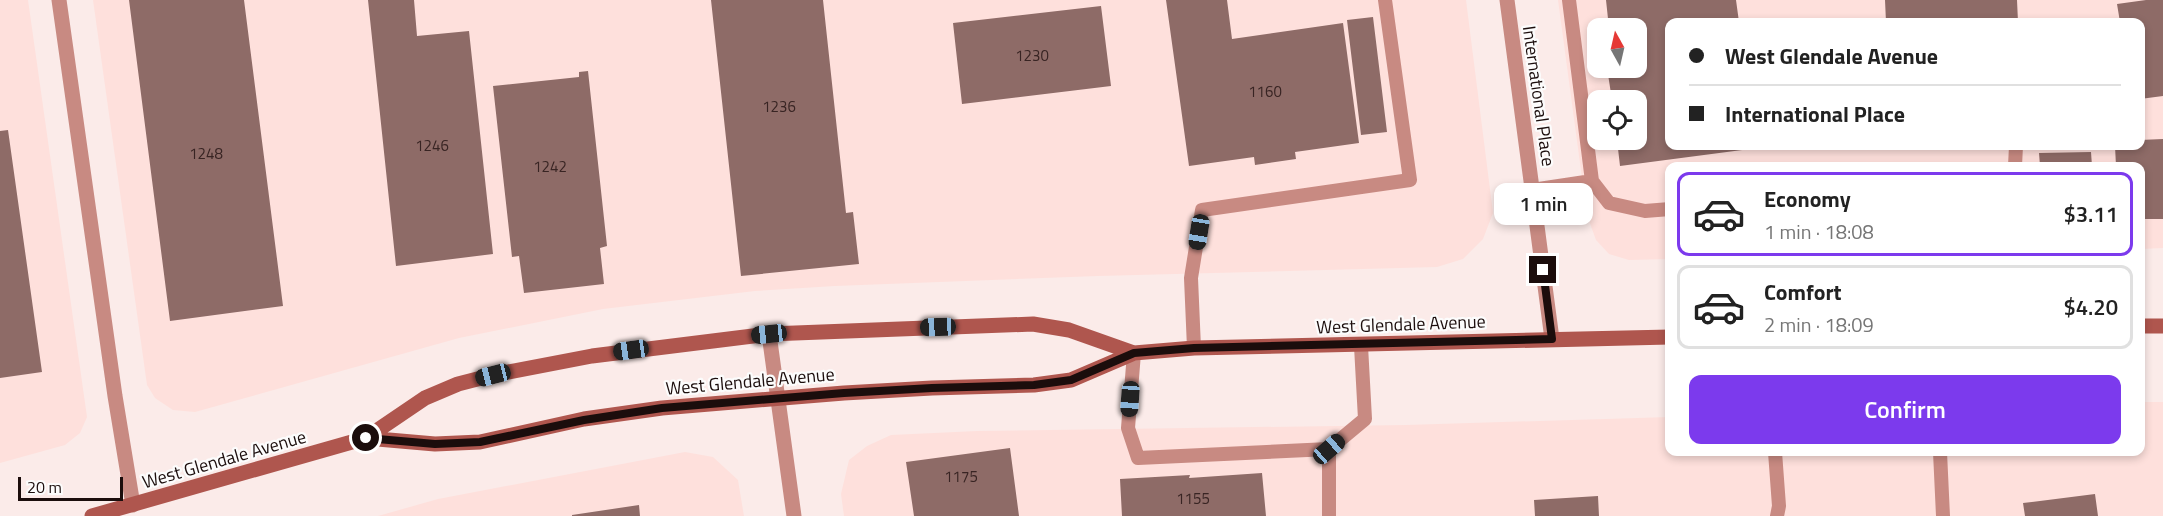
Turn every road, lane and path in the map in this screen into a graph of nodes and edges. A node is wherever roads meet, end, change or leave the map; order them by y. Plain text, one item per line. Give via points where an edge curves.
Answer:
1 (59, 0) edge
2 (1385, 0) edge
3 (1507, 0) edge
4 (1569, 0) edge
5 (1592, 181) junction
6 (1532, 190) junction
7 (1665, 209) edge
8 (2145, 326) edge
9 (2163, 326) edge
10 (769, 334) junction
11 (1665, 337) edge
12 (1552, 339) junction
13 (1361, 345) junction
14 (1194, 348) junction
15 (1134, 353) junction
16 (778, 398) junction
17 (366, 438) junction
18 (1329, 449) junction
19 (1774, 456) edge
20 (1940, 456) edge
21 (133, 505) junction
22 (92, 516) edge
23 (794, 516) edge
24 (1329, 516) edge
25 (1777, 516) edge
26 (1943, 516) edge

1 - 21 street
2 - 14 lane via 1410,180 1202,210 1191,278
3 - 6 street, International Place
4 - 5 lane
5 - 6 lane
5 - 7 lane via 1609,203 1645,211
6 - 12 street, International Place
8 - 9 main road
10 - 15 main road, West Glendale Avenue via 1033,324 1069,330
10 - 16 street
10 - 17 main road, West Glendale Avenue via 592,356 467,381 425,398
11 - 12 main road, West Glendale Avenue
12 - 13 main road, West Glendale Avenue
13 - 14 main road, West Glendale Avenue
13 - 18 lane via 1365,419
14 - 15 main road, West Glendale Avenue
15 - 16 main road, West Glendale Avenue via 1071,380 1034,385
15 - 18 lane via 1128,428 1138,458
16 - 17 main road, West Glendale Avenue via 662,408 480,442 435,444
16 - 23 street
17 - 21 main road, West Glendale Avenue
18 - 24 lane
19 - 25 lane
20 - 26 lane
21 - 22 main road, West Glendale Avenue

